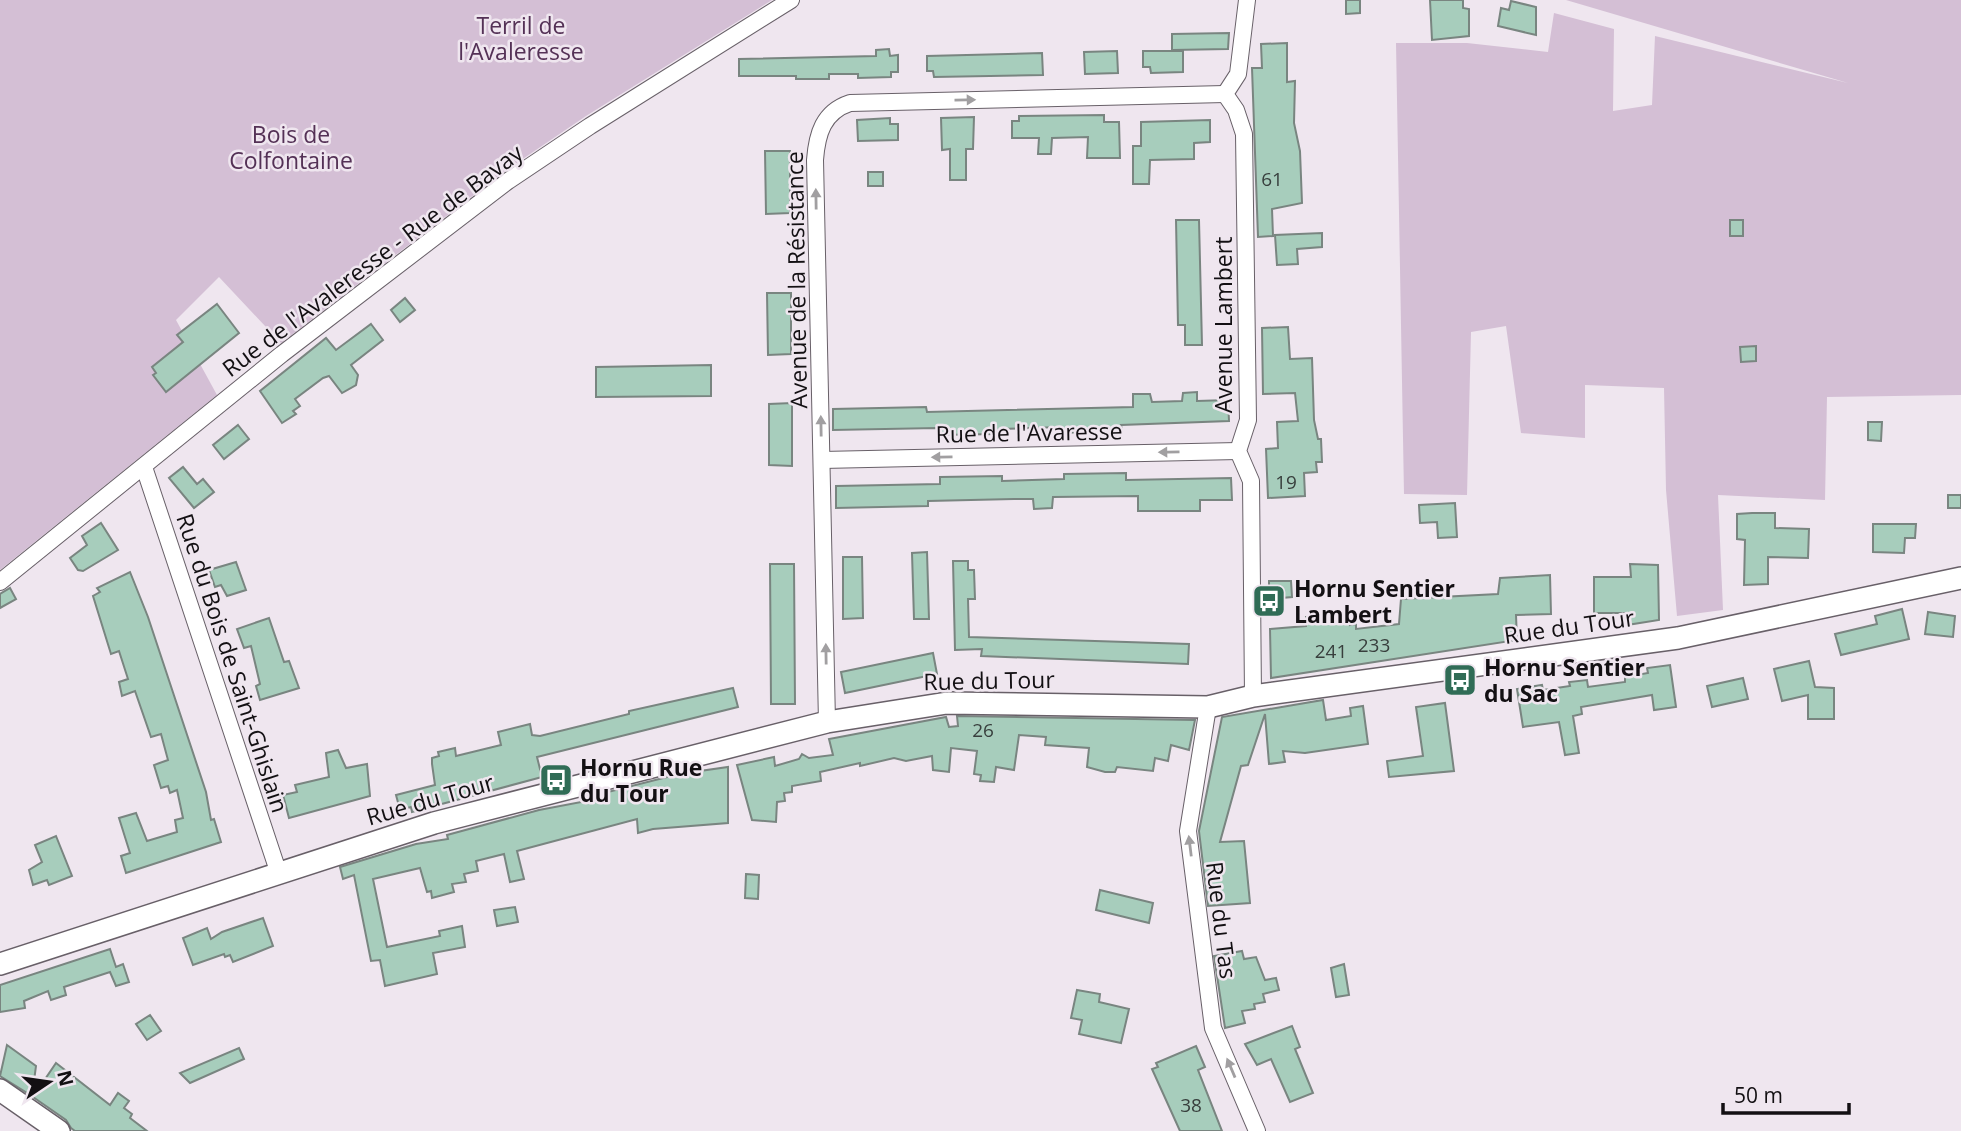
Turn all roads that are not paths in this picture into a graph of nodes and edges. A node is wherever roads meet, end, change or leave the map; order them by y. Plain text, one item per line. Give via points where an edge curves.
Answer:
1 (791, 0) edge
2 (1247, 0) edge
3 (1225, 93) junction
4 (1238, 451) junction
5 (822, 460) junction
6 (144, 467) junction
7 (1961, 578) edge
8 (0, 582) edge
9 (1253, 696) junction
10 (1208, 707) junction
11 (827, 722) junction
12 (279, 874) junction
13 (0, 964) edge
14 (0, 1090) edge
15 (59, 1131) edge
16 (1257, 1131) edge

1 - 6 street, Rue de l'Avaleresse - Rue de Bavay via 508,181
2 - 3 street via 1238,74
3 - 4 street, Avenue Lambert via 1244,134 1248,420
5 -> 3 street, Avenue de la Résistance via 816,160 817,138 836,108 850,103
4 -> 5 street, Rue de l'Avaresse
4 - 9 street via 1251,481
11 -> 5 street, Avenue de la Résistance
6 - 8 street, Rue de l'Avaleresse - Rue de Bavay
6 - 12 street, Rue du Bois de Saint-Ghislain
7 - 9 street, Rue du Tour via 1678,638
9 - 10 street, Rue du Tour
10 - 11 street, Rue du Tour via 947,703
16 -> 10 street, Rue du Tas via 1213,1028 1188,831
11 - 12 street, Rue du Tour via 434,823
12 - 13 street, Rue du Tour
14 - 15 street

